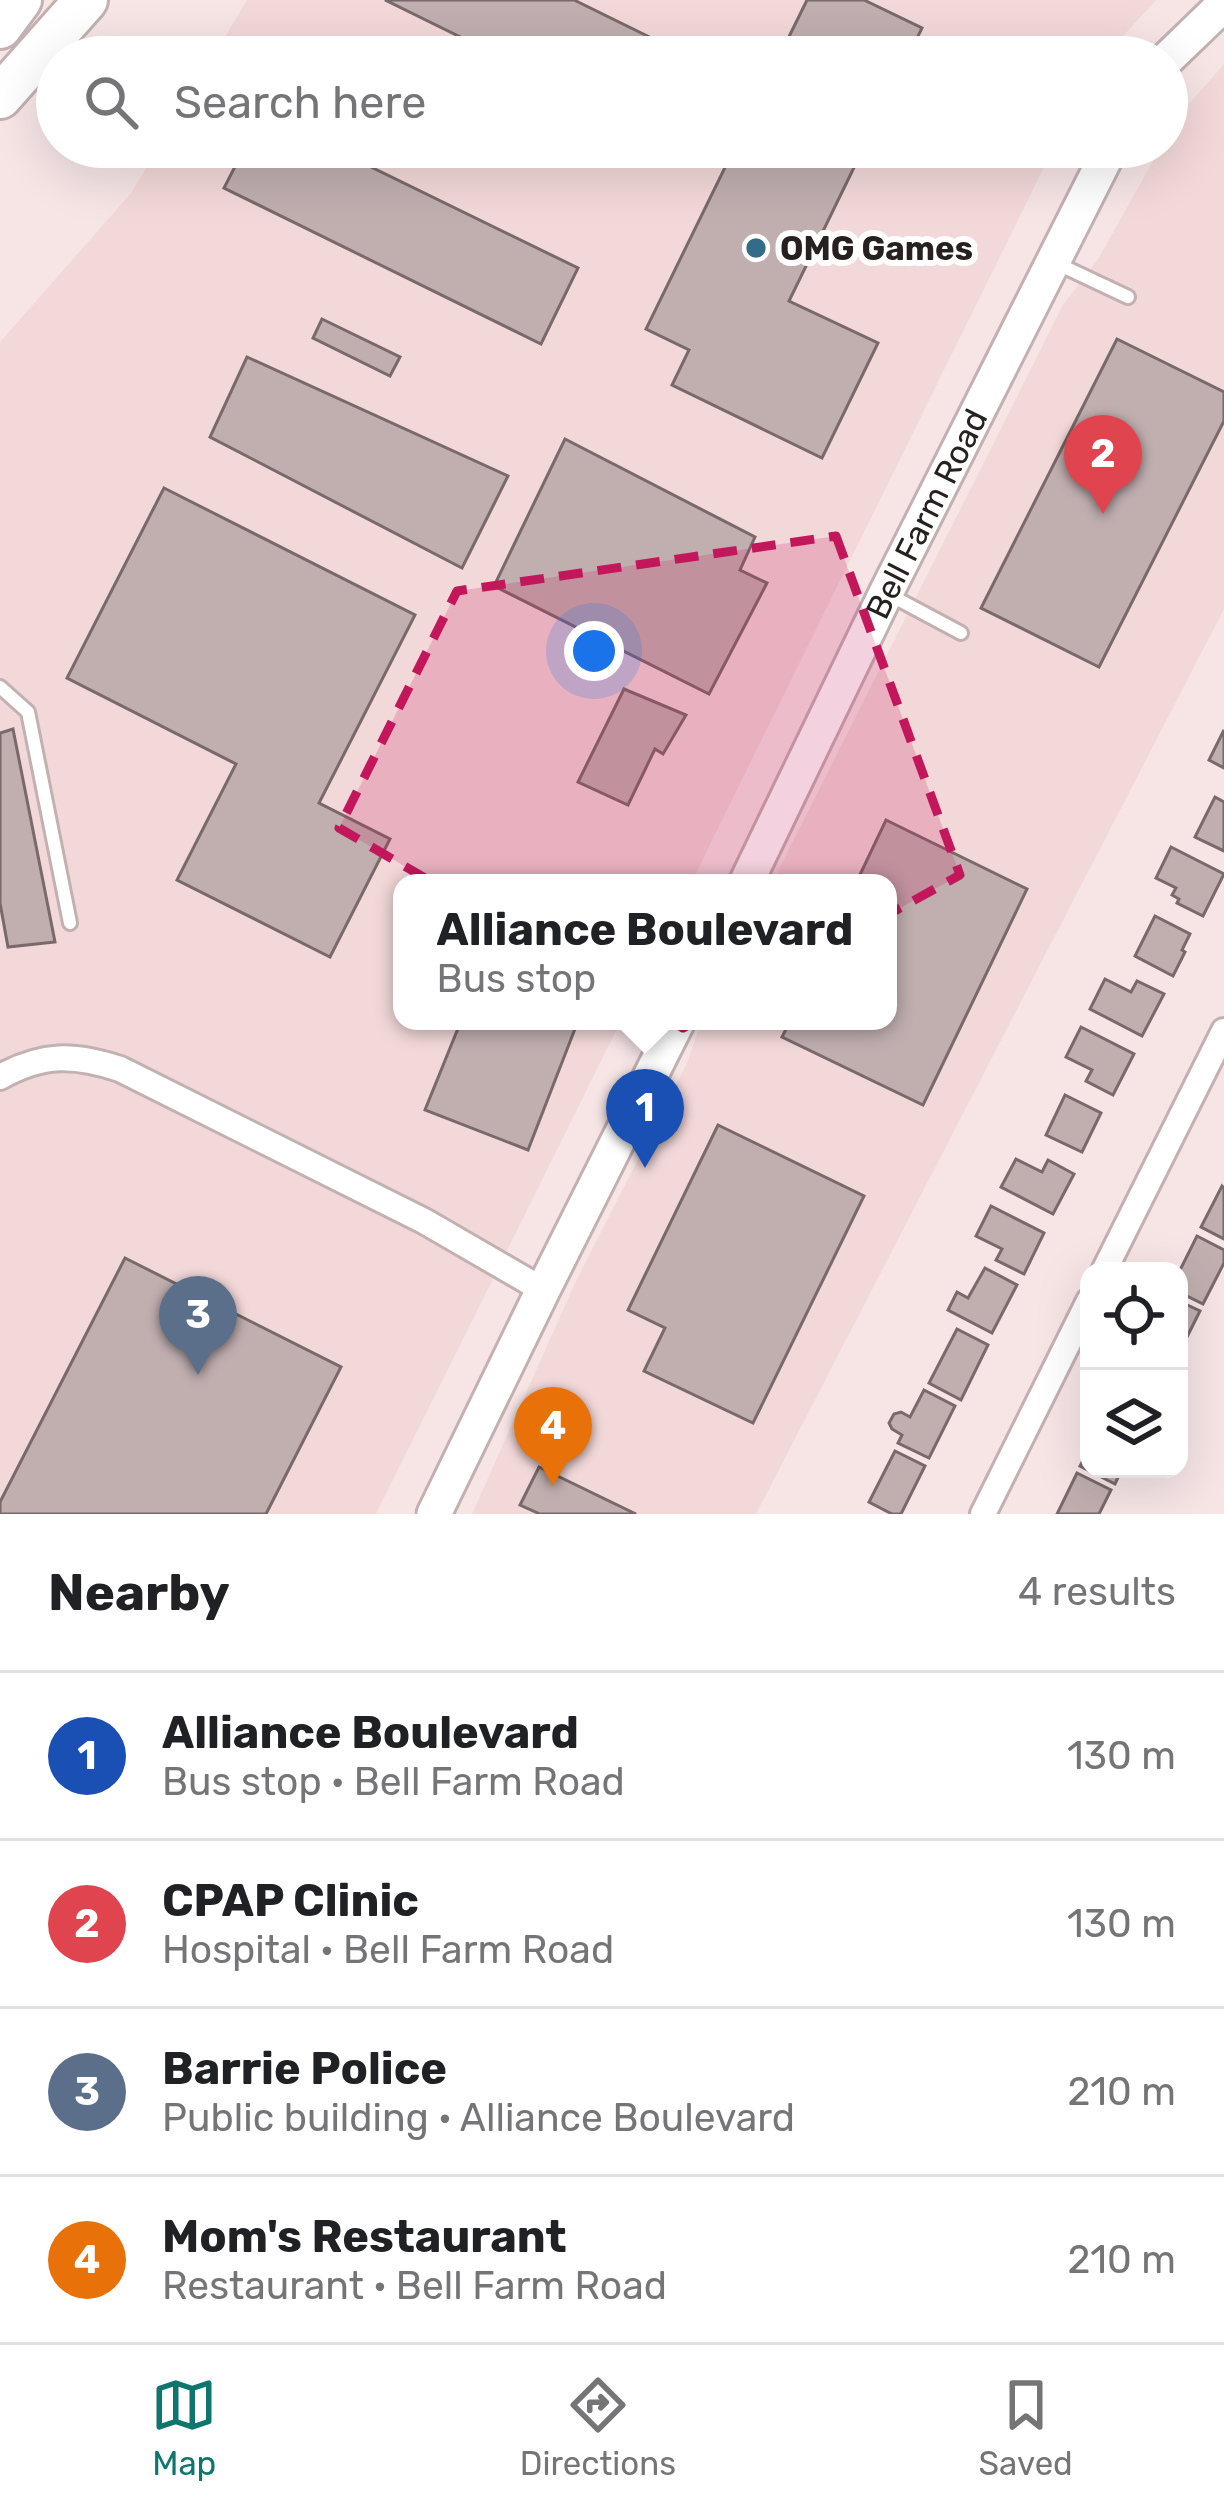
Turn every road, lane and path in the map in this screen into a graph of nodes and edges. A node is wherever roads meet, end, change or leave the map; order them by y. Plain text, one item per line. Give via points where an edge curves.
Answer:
1 (20, 0) edge
2 (86, 0) edge
3 (1224, 4) edge
4 (0, 26) edge
5 (54, 36) edge
6 (1188, 39) edge
7 (36, 56) edge
8 (0, 97) edge
9 (1100, 168) edge
10 (1051, 261) junction
11 (1128, 297) dead end
12 (886, 593) junction
13 (962, 633) dead end
14 (0, 687) edge
15 (750, 874) edge
16 (70, 923) dead end
17 (673, 1030) edge
18 (1224, 1031) edge
19 (0, 1077) edge
20 (1108, 1262) edge
21 (543, 1289) junction
22 (1080, 1319) edge
23 (434, 1514) edge
24 (983, 1514) edge

1 - 4 highway
2 - 5 highway
3 - 6 street
7 - 8 highway
9 - 10 street, Bell Farm Road
10 - 11 lane
10 - 12 street, Bell Farm Road
12 - 13 lane
12 - 15 street, Bell Farm Road
14 - 16 lane via 28,712
17 - 21 street
18 - 20 street
19 - 21 street via 51,1058 120,1069
21 - 23 street
22 - 24 street

